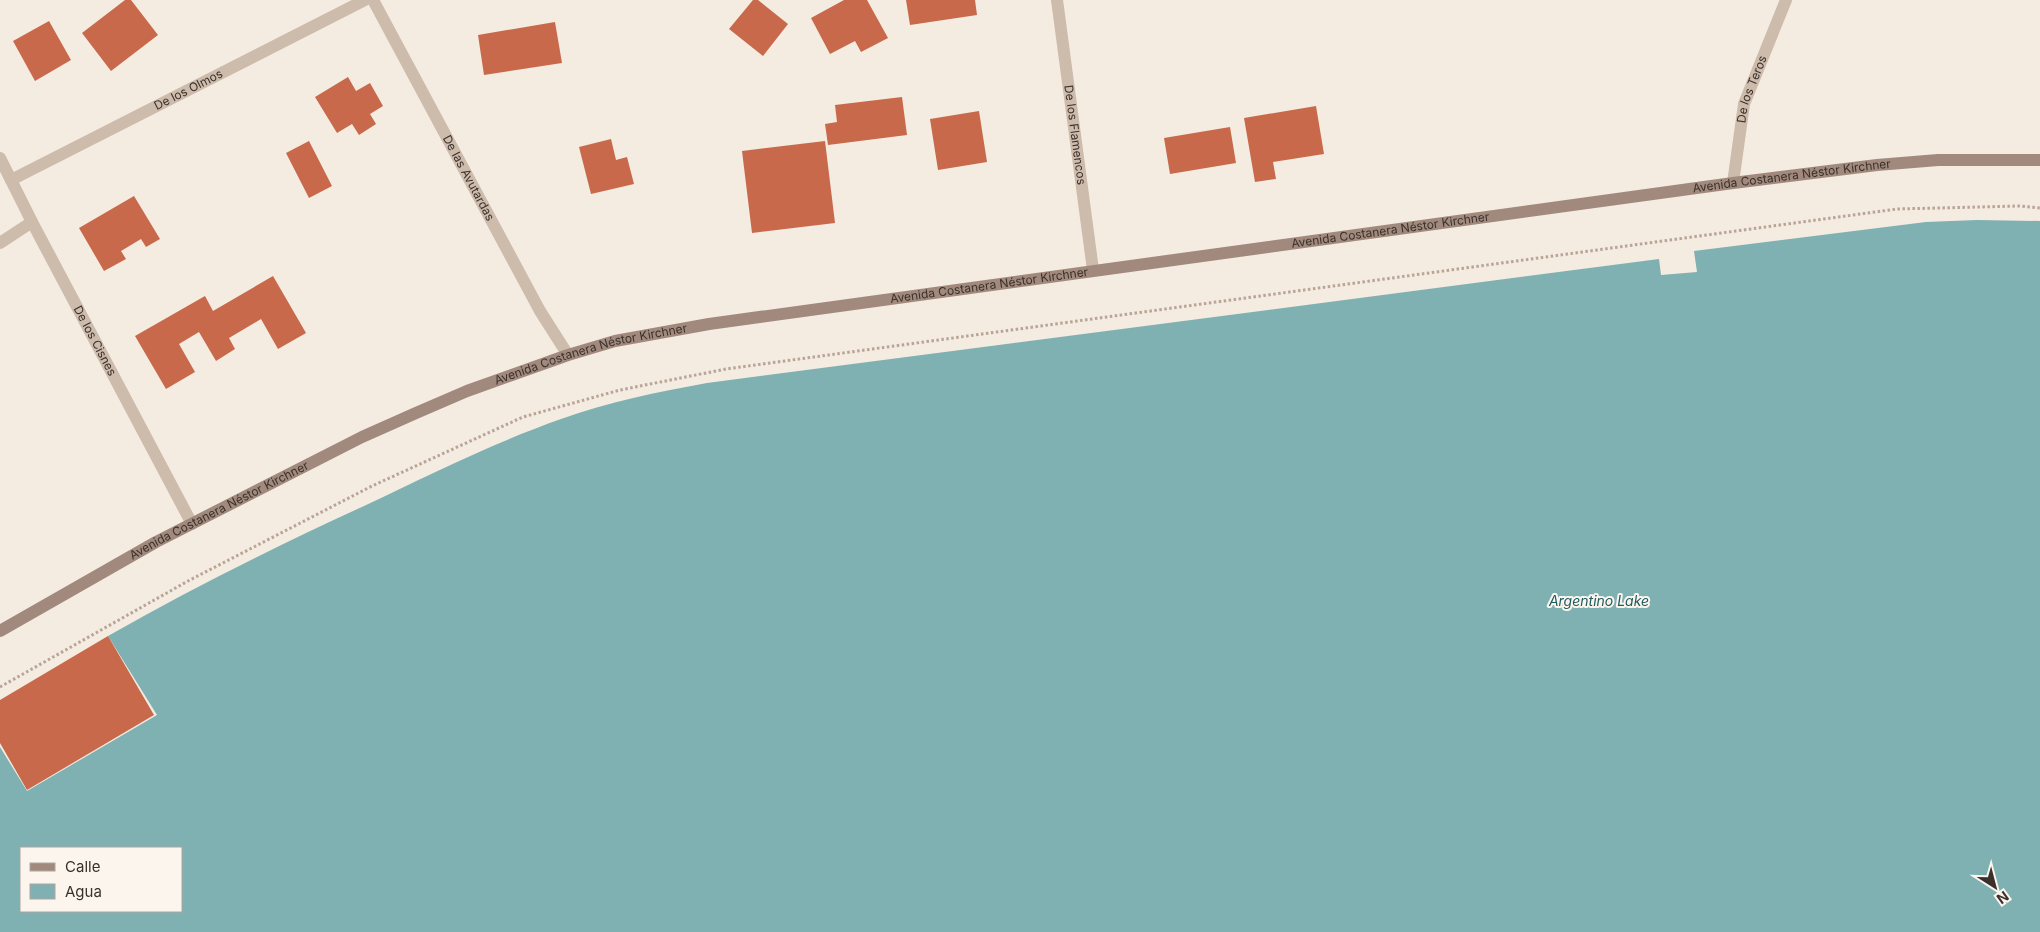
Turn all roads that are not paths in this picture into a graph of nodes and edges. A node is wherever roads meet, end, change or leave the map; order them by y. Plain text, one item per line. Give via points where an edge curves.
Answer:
1 (365, 0) edge
2 (373, 0) edge
3 (1057, 0) edge
4 (1784, 2) edge
5 (0, 158) edge
6 (2040, 160) edge
7 (11, 180) junction
8 (1733, 183) junction
9 (32, 222) junction
10 (0, 243) edge
11 (1093, 270) junction
12 (568, 355) junction
13 (192, 524) junction
14 (0, 631) edge

1 - 7 street, De los Olmos
2 - 12 street, De las Avutardas via 540,311
3 - 11 street, De los Flamencos
4 - 8 street, De los Teros via 1744,104
5 - 7 street, De los Cisnes
6 - 8 street, Avenida Costanera Néstor Kirchner via 1938,160
7 - 9 street, De los Cisnes
8 - 11 street, Avenida Costanera Néstor Kirchner
9 - 10 street
9 - 13 street, De los Cisnes
11 - 12 street, Avenida Costanera Néstor Kirchner via 662,332
12 - 13 street, Avenida Costanera Néstor Kirchner via 416,413
13 - 14 street, Avenida Costanera Néstor Kirchner via 110,566

